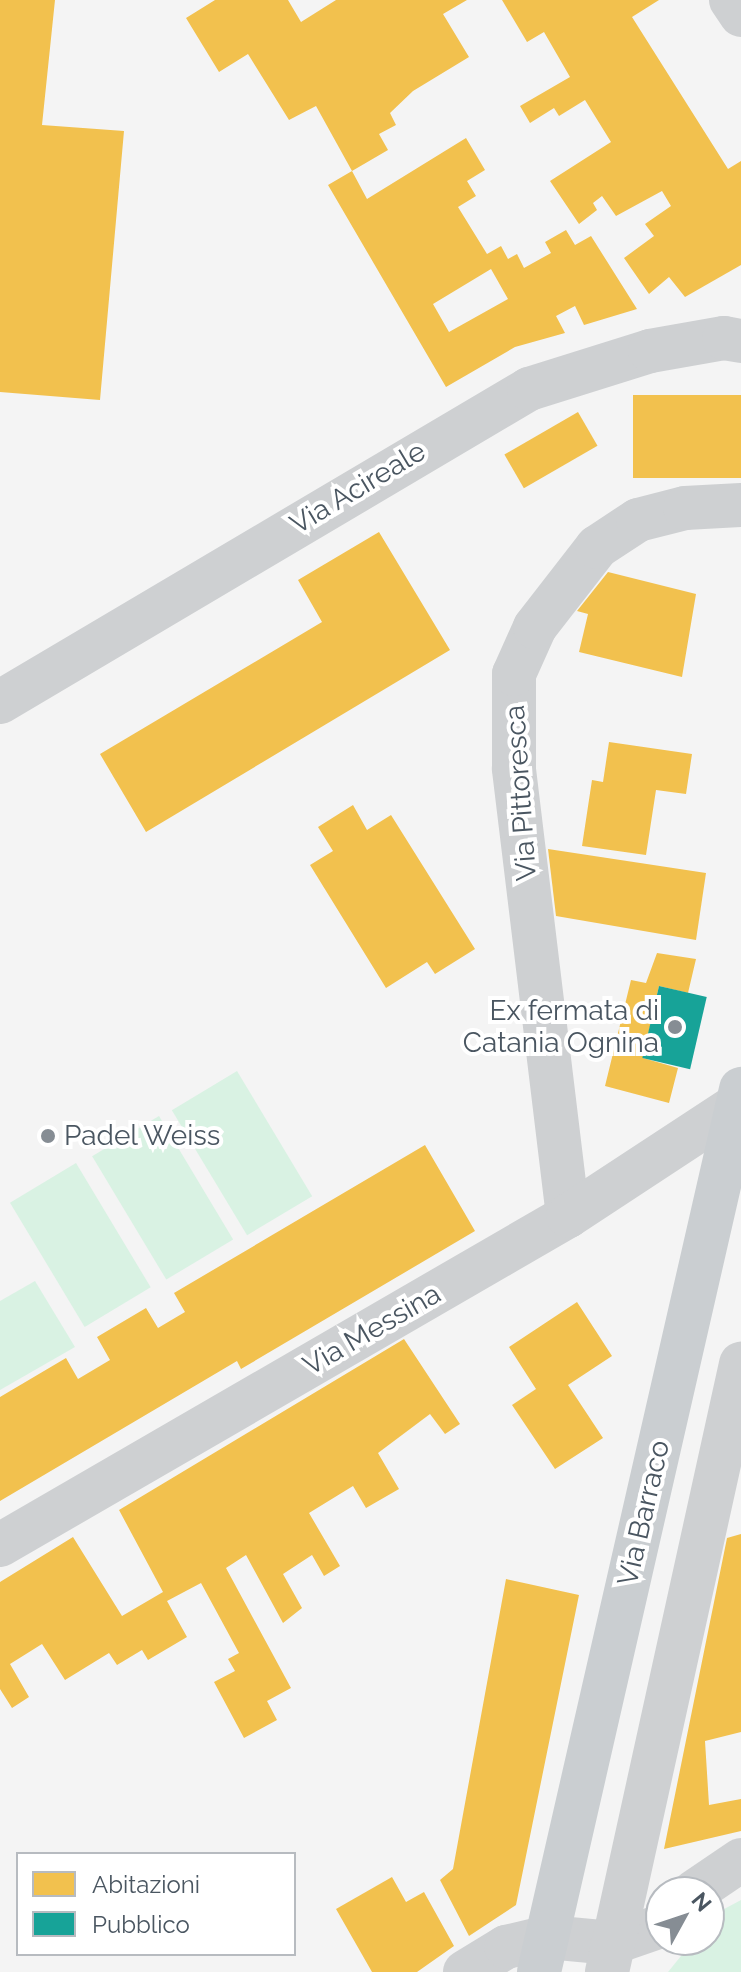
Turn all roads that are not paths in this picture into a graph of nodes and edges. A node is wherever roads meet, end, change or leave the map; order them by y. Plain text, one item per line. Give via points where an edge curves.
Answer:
1 (731, 0) edge
2 (741, 15) edge
3 (735, 331) edge
4 (741, 505) edge
5 (0, 702) edge
6 (739, 1097) edge
7 (568, 1216) junction
8 (741, 1364) edge
9 (0, 1545) edge
10 (741, 1860) edge
11 (718, 1876) edge
12 (645, 1936) edge
13 (544, 1955) edge
14 (610, 1957) edge
15 (465, 1972) edge

1 - 2 street
3 - 5 street, Via Acireale via 586,367 529,389
4 - 7 street, Via Pittoresca via 685,508 638,520 597,547 535,627 514,674 514,768
6 - 7 street, Via Messina
6 - 13 main road, Via Barraco
7 - 9 street, Via Messina
8 - 14 street
10 - 11 street
12 - 14 street
13 - 14 street
13 - 15 street via 506,1947

